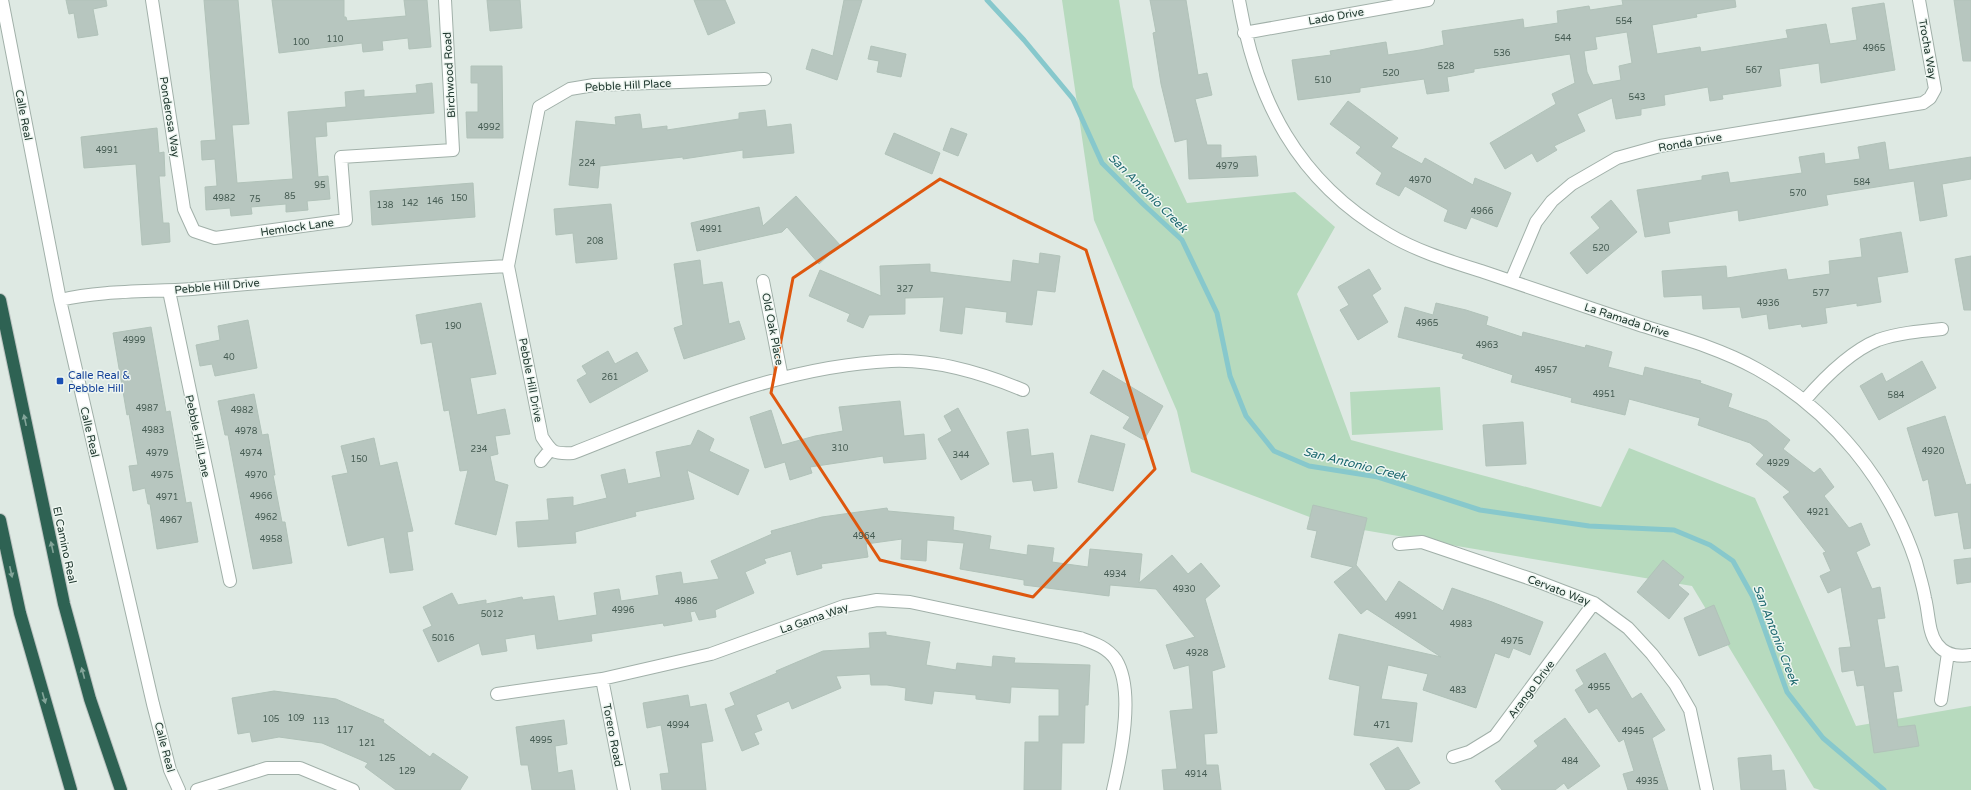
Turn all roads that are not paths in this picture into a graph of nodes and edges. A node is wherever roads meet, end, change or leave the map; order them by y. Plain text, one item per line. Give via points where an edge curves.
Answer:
1 (2, 0) edge
2 (152, 0) edge
3 (445, 0) edge
4 (1239, 0) edge
5 (1428, 0) edge
6 (1919, 0) edge
7 (1244, 33) junction
8 (765, 79) dead end
9 (1930, 98) joint
10 (453, 150) joint
11 (194, 232) joint
12 (508, 266) junction
13 (763, 281) dead end
14 (1511, 282) junction
15 (169, 291) junction
16 (0, 300) edge
17 (60, 300) junction
18 (1942, 330) dead end
19 (782, 378) junction
20 (1023, 390) dead end
21 (1804, 401) junction
22 (550, 450) junction
23 (541, 461) dead end
24 (0, 520) edge
25 (1399, 544) dead end
26 (230, 581) dead end
27 (1594, 603) junction
28 (1948, 653) junction
29 (1971, 655) edge
30 (602, 679) junction
31 (497, 694) dead end
32 (90, 699) junction
33 (1941, 700) dead end
34 (1453, 757) dead end
35 (70, 790) edge
36 (121, 790) edge
37 (126, 790) edge
38 (179, 790) edge
39 (197, 790) edge
40 (353, 790) edge
41 (624, 790) edge
42 (1113, 790) edge
43 (1707, 790) edge

1 - 17 street, Calle Real
2 - 11 street, Ponderosa Way via 184,209
3 - 10 street, Birchwood Road
4 - 7 street, La Ramada Drive
5 - 7 street, Lado Drive
6 - 9 street, Trocha Way via 1935,89
7 - 14 street, La Ramada Drive via 1260,85 1277,122 1300,157 1324,184 1361,216 1389,235 1442,258
8 - 12 street, Pebble Hill Place via 594,85 570,89 538,107
9 - 14 street, Ronda Drive via 1923,103 1660,146 1617,158 1572,184 1552,201 1536,222
10 - 11 street, Hemlock Lane via 341,157 346,220 215,238
12 - 15 street, Pebble Hill Drive via 368,274
12 - 22 street, Pebble Hill Drive via 542,437
13 - 19 street, Old Oak Place
14 - 21 street, La Ramada Drive via 1699,343 1758,369
15 - 17 street, Pebble Hill Drive via 80,295
15 - 26 street, Pebble Hill Lane
32 -> 16 highway, El Camino Real via 64,604
17 - 38 street, Calle Real via 153,704 170,770
18 - 21 street via 1914,331 1878,341 1846,360
19 - 20 street via 844,366 892,361 937,364 991,377
19 - 22 street via 700,403 572,453 558,454
21 - 28 street, La Ramada Drive via 1850,446 1895,510 1916,564 1926,598 1932,635 1938,646
22 - 23 street
24 -> 35 highway via 20,613
25 - 27 street, Cervato Way via 1422,542
27 - 34 street, Arango Drive via 1495,736 1469,752
27 - 43 street, Cervato Way via 1628,628 1676,684 1690,710
28 - 29 street
28 - 33 street
30 - 31 street, La Gama Way
30 - 41 street, Torero Road
30 - 42 street, La Gama Way via 712,654 844,606 877,600 910,602 1080,638 1101,645 1116,660 1123,679 1123,749
32 - 36 highway, El Camino Real
32 - 37 highway
39 - 40 street via 267,768 300,768

